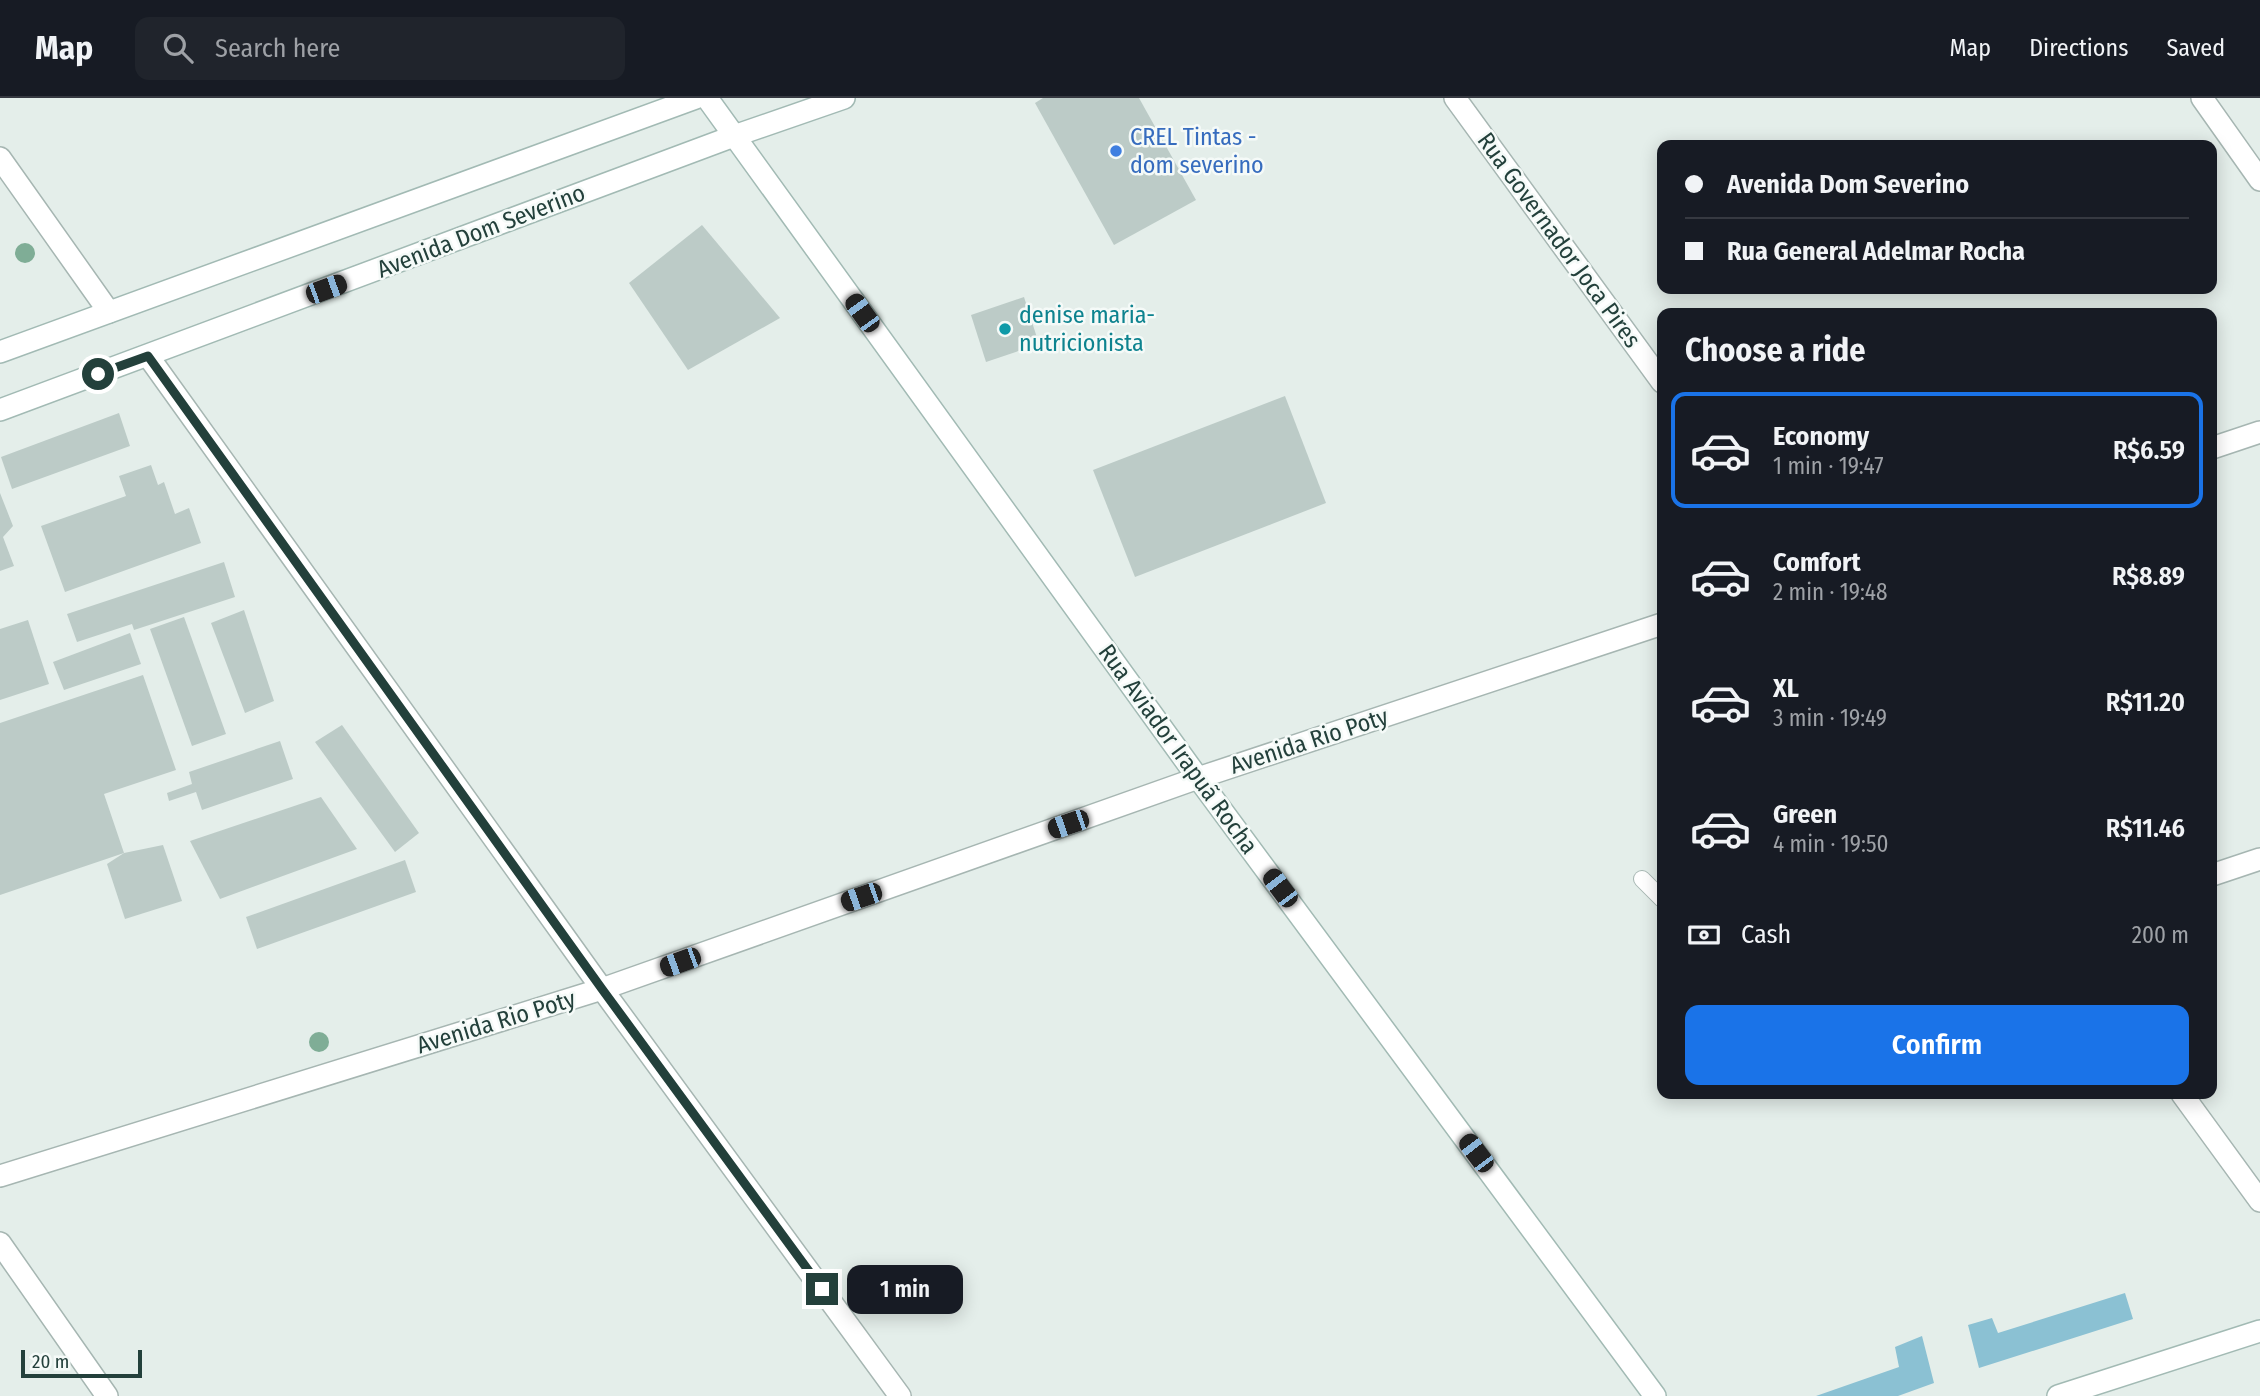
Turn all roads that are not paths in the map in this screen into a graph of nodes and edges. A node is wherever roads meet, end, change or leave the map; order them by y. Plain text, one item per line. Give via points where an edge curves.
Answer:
1 (696, 98) edge
2 (707, 98) edge
3 (844, 98) edge
4 (1455, 98) edge
5 (2202, 98) edge
6 (734, 136) junction
7 (0, 158) edge
8 (2260, 180) edge
9 (108, 312) junction
10 (0, 352) edge
11 (148, 356) junction
12 (1657, 375) edge
13 (0, 410) edge
14 (2260, 432) edge
15 (2217, 446) edge
16 (1657, 626) edge
17 (1198, 778) junction
18 (2260, 859) edge
19 (2217, 873) edge
20 (1642, 879) dead end
21 (1657, 894) edge
22 (602, 989) junction
23 (2186, 1099) edge
24 (0, 1176) edge
25 (2260, 1201) edge
26 (0, 1243) edge
27 (2260, 1331) edge
28 (107, 1396) edge
29 (900, 1396) edge
30 (1656, 1396) edge
31 (2058, 1396) edge

1 - 9 street, Avenida Dom Severino
2 - 6 street, Rua Aviador Irapuã Rocha
3 - 6 street, Avenida Dom Severino
4 - 12 street, Rua Governador Joca Pires
5 - 8 street
6 - 11 street, Avenida Dom Severino
6 - 17 street, Rua Aviador Irapuã Rocha
7 - 9 street
9 - 10 street, Avenida Dom Severino
11 - 13 street, Avenida Dom Severino
11 - 22 street
14 - 15 street
16 - 17 street, Avenida Rio Poty
17 - 22 street, Avenida Rio Poty
17 - 30 street, Rua Aviador Irapuã Rocha
18 - 19 street
20 - 21 lane
22 - 24 street, Avenida Rio Poty
22 - 29 street
23 - 25 street
26 - 28 street
27 - 31 street

